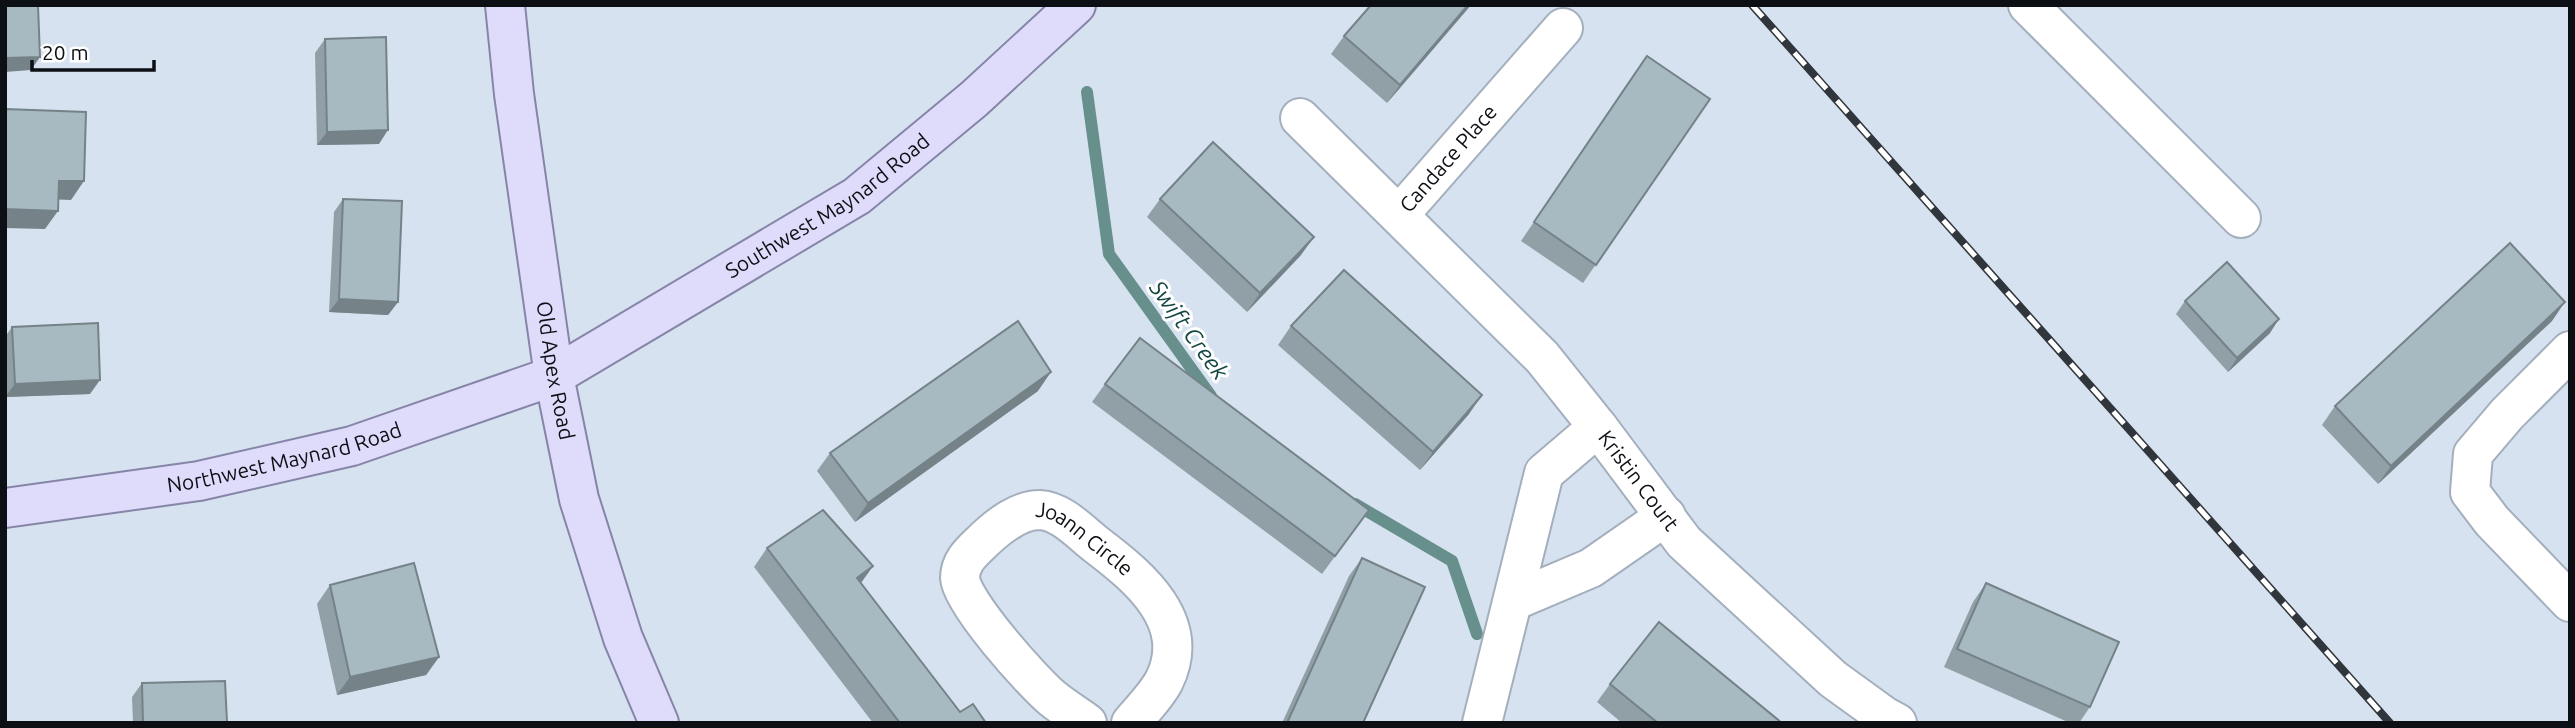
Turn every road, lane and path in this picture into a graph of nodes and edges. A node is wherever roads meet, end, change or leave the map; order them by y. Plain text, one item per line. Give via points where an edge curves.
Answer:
1 (505, 5) edge
2 (1076, 5) edge
3 (2028, 5) edge
4 (1563, 28) dead end
5 (1300, 118) dead end
6 (1399, 215) junction
7 (2241, 218) dead end
8 (2570, 351) edge
9 (554, 376) junction
10 (1598, 427) junction
11 (5, 509) edge
12 (1666, 516) junction
13 (1513, 601) junction
14 (2570, 602) edge
15 (659, 723) edge
16 (1087, 723) edge
17 (1131, 723) edge
18 (1482, 723) edge
19 (1897, 723) edge

1 - 9 main road, Old Apex Road
2 - 9 main road, Southwest Maynard Road via 974,99 857,195
3 - 7 street
4 - 6 street, Candace Place
5 - 6 street, Candace Place
6 - 10 street, Kristin Court via 1542,357
8 - 14 street via 2473,454 2470,492
9 - 11 main road, Northwest Maynard Road via 352,446 199,481
9 - 15 main road, Old Apex Road via 579,499 623,638
10 - 12 street, Kristin Court
10 - 13 street via 1544,472
12 - 13 street via 1591,568
12 - 19 street, Kristin Court via 1684,542 1833,679
13 - 18 street
16 - 17 street, Joann Circle via 1051,697 1006,650 964,595 960,577 966,557 1020,513 1042,510 1061,517 1116,560 1163,609 1170,626 1171,652 1164,680

